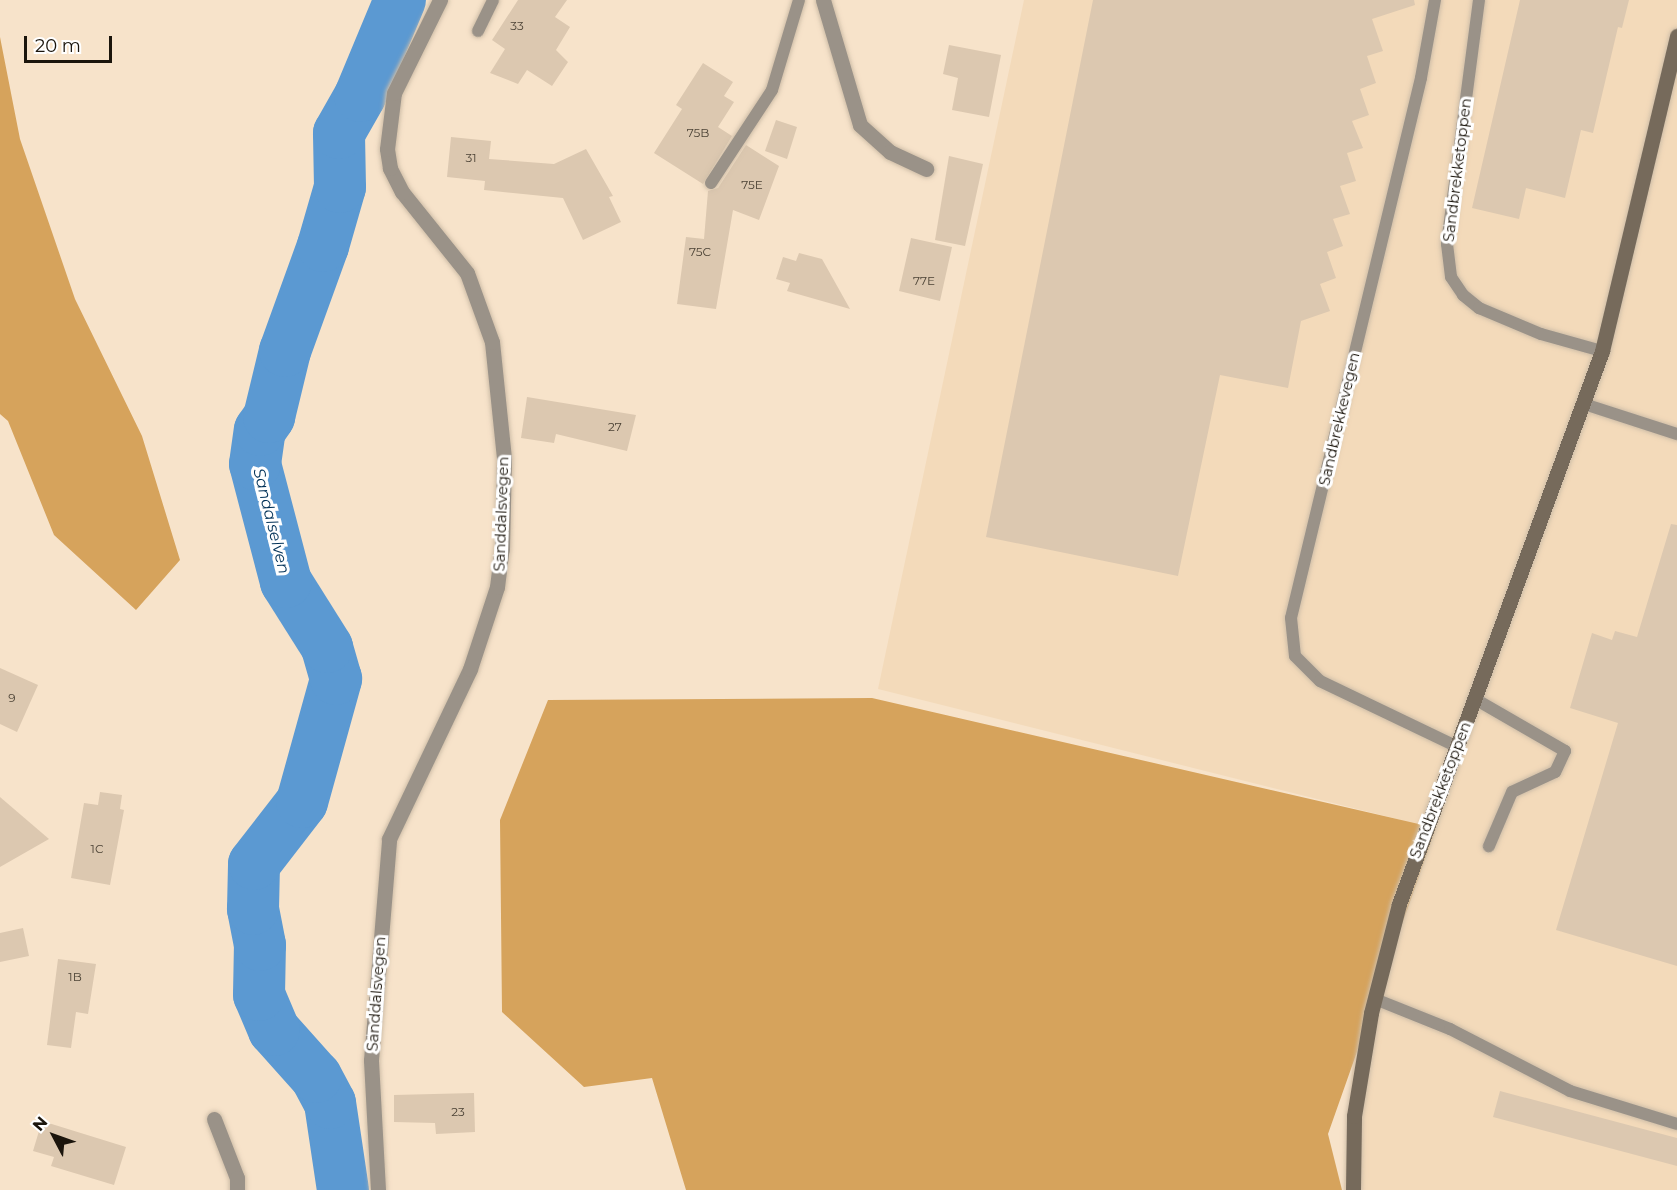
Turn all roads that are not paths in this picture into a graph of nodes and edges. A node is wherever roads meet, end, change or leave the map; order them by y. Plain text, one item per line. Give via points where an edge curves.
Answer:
1 (440, 0) edge
2 (493, 0) edge
3 (799, 0) edge
4 (823, 0) edge
5 (1436, 0) edge
6 (1479, 0) edge
7 (478, 31) dead end
8 (1677, 36) edge
9 (926, 169) dead end
10 (711, 183) dead end
11 (1602, 351) junction
12 (1584, 404) junction
13 (1677, 434) edge
14 (1475, 699) junction
15 (1458, 747) junction
16 (1489, 846) dead end
17 (1375, 999) junction
18 (214, 1119) dead end
19 (1677, 1124) edge
20 (237, 1190) edge
21 (378, 1190) edge
22 (1353, 1190) edge

1 - 21 street, Sanddalsvegen via 394,93 387,149 390,168 402,192 467,273 492,342 503,448 502,549 497,586 470,669 389,838 371,1060
2 - 7 lane
3 - 10 lane via 772,90
4 - 9 street via 860,125 890,152
5 - 15 lane, Sandbrekkevegen via 1421,78 1292,618 1295,656 1320,681
6 - 11 lane, Sandbrekketoppen via 1447,244 1451,277 1463,296 1479,308 1540,334
8 - 11 street, Sandbrekketoppen
11 - 12 street, Sandbrekketoppen
12 - 13 lane
12 - 14 street, Sandbrekketoppen
14 - 15 street, Sandbrekketoppen
14 - 16 lane via 1565,751 1555,772 1512,792
15 - 17 street, Sandbrekketoppen via 1414,856
17 - 19 lane via 1450,1029 1570,1091
17 - 22 street, Sandbrekketoppen via 1354,1116
18 - 20 street via 234,1169

